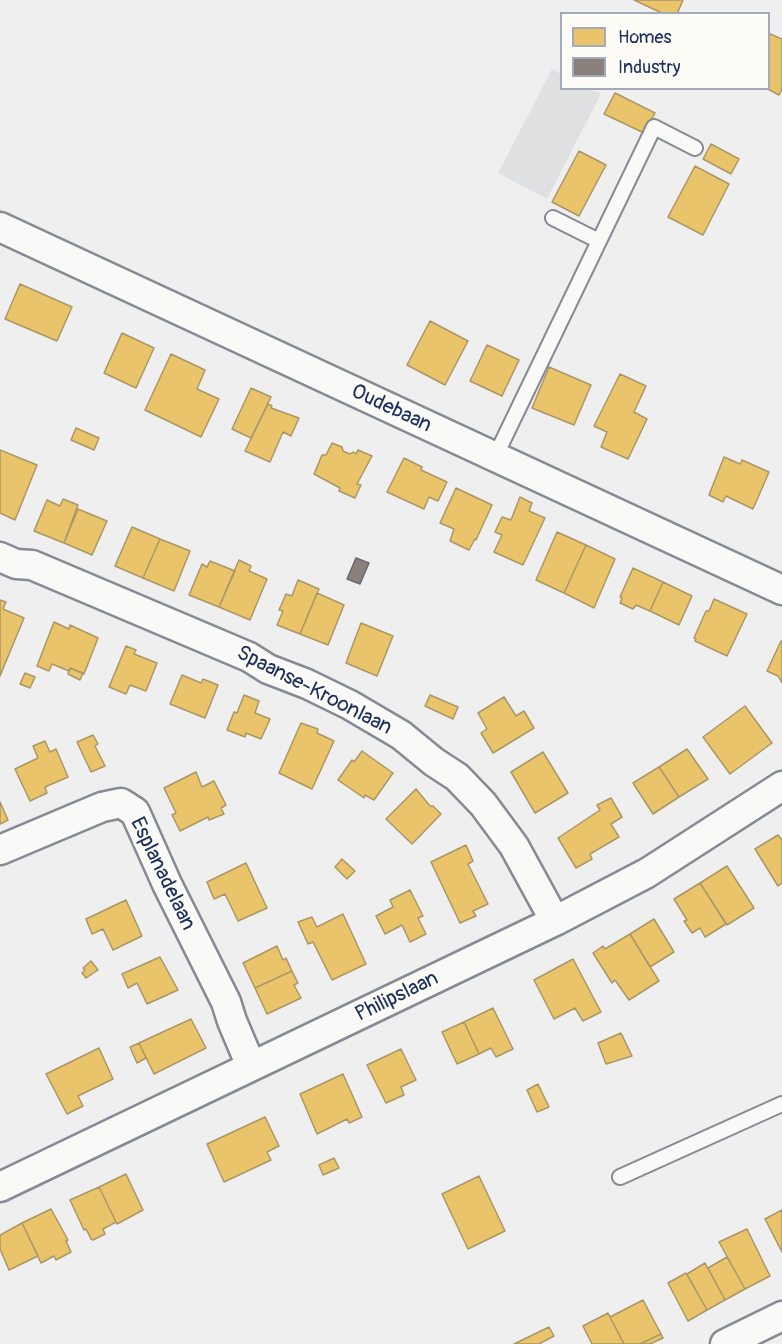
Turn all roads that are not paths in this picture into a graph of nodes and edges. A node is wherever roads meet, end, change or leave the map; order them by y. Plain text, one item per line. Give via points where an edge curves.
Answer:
1 (695, 147) dead end
2 (553, 218) dead end
3 (0, 227) edge
4 (599, 241) junction
5 (495, 457) junction
6 (0, 557) edge
7 (782, 590) edge
8 (782, 786) edge
9 (0, 850) edge
10 (555, 921) junction
11 (251, 1066) junction
12 (782, 1104) edge
13 (620, 1177) dead end
14 (0, 1187) edge
15 (782, 1316) edge
16 (725, 1344) edge

1 - 4 lane via 654,127
2 - 4 lane
3 - 5 street, Oudebaan
4 - 5 lane
5 - 7 street, Oudebaan
6 - 10 street, Spaanse-Kroonlaan via 32,565 249,657 267,669 350,705 401,735 458,777 483,804 514,846
8 - 10 street, Philipslaan via 647,873
9 - 11 street, Esplanadelaan via 102,807 121,803 135,812 226,1002
10 - 11 street, Philipslaan
11 - 14 street, Philipslaan
12 - 13 lane
15 - 16 street

